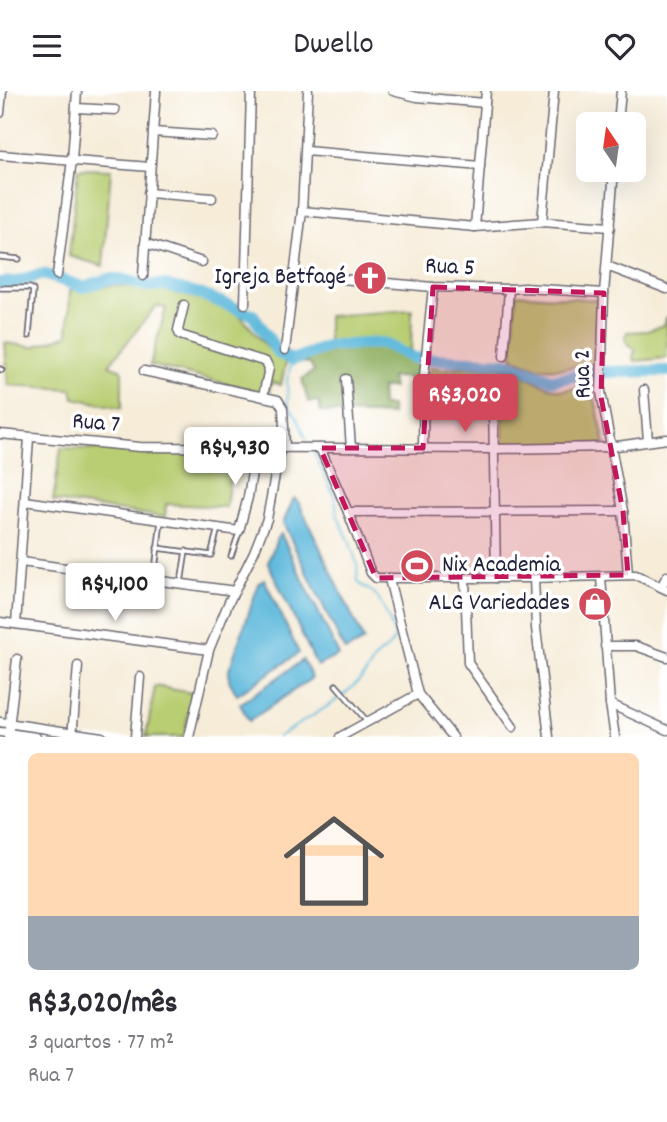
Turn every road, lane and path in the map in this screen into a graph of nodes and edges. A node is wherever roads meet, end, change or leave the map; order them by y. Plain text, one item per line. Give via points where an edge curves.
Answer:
1 (2, 91) edge
2 (77, 91) edge
3 (156, 91) edge
4 (251, 91) edge
5 (308, 91) edge
6 (393, 91) edge
7 (486, 91) edge
8 (554, 91) edge
9 (621, 91) edge
10 (485, 103) junction
11 (76, 108) junction
12 (115, 110) dead end
13 (619, 112) edge
14 (0, 113) edge
15 (153, 132) junction
16 (212, 136) dead end
17 (306, 151) junction
18 (0, 155) edge
19 (72, 160) junction
20 (480, 166) junction
21 (149, 167) junction
22 (613, 182) edge
23 (148, 193) junction
24 (212, 198) dead end
25 (302, 211) junction
26 (542, 222) junction
27 (475, 227) junction
28 (610, 227) junction
29 (145, 243) junction
30 (0, 257) edge
31 (19, 259) dead end
32 (202, 262) dead end
33 (607, 266) junction
34 (57, 275) dead end
35 (295, 275) junction
36 (143, 276) dead end
37 (433, 287) junction
38 (0, 288) edge
39 (509, 289) junction
40 (667, 289) edge
41 (604, 293) junction
42 (184, 305) dead end
43 (245, 305) dead end
44 (29, 336) dead end
45 (285, 350) dead end
46 (504, 356) dead end
47 (144, 371) dead end
48 (346, 379) dead end
49 (644, 390) dead end
50 (263, 397) junction
51 (494, 400) dead end
52 (0, 434) edge
53 (29, 438) junction
54 (667, 439) edge
55 (648, 441) junction
56 (610, 447) junction
57 (256, 448) junction
58 (282, 448) junction
59 (320, 448) junction
60 (351, 448) junction
61 (423, 448) junction
62 (494, 449) junction
63 (25, 501) junction
64 (496, 511) junction
65 (623, 511) junction
66 (348, 512) junction
67 (161, 521) junction
68 (218, 528) junction
69 (239, 531) junction
70 (157, 548) junction
71 (186, 551) junction
72 (232, 555) dead end
73 (21, 562) junction
74 (628, 575) junction
75 (667, 576) edge
76 (601, 577) junction
77 (496, 578) junction
78 (534, 578) junction
79 (389, 579) junction
80 (465, 579) junction
81 (153, 580) junction
82 (180, 584) junction
83 (664, 588) edge
84 (235, 591) junction
85 (0, 622) edge
86 (16, 624) junction
87 (605, 646) junction
88 (209, 650) junction
89 (667, 657) edge
90 (17, 659) dead end
91 (78, 666) dead end
92 (140, 677) dead end
93 (336, 685) dead end
94 (418, 694) junction
95 (610, 704) junction
96 (0, 722) edge
97 (368, 722) junction
98 (10, 724) junction
99 (513, 727) dead end
100 (667, 730) edge
101 (6, 734) edge
102 (72, 735) edge
103 (448, 735) edge
104 (36, 737) edge
105 (102, 737) edge
106 (135, 737) edge
107 (189, 737) edge
108 (340, 737) edge
109 (550, 737) edge
110 (615, 737) edge

1 - 14 street
2 - 11 street
3 - 15 street
4 - 43 street
5 - 17 street
6 - 10 street
7 - 10 street
8 - 26 street
9 - 13 street
10 - 20 street
11 - 12 street
11 - 19 street
15 - 16 street
15 - 21 street
17 - 20 street
17 - 25 street
18 - 19 street
19 - 21 street
19 - 34 street
20 - 27 street
21 - 23 street
22 - 28 street, Rua 2
23 - 24 street
23 - 29 street
25 - 27 street
25 - 35 street
26 - 27 street
26 - 28 street
28 - 33 street, Rua 2
29 - 32 street
29 - 36 street
30 - 31 lane
33 - 40 street
33 - 41 street, Rua 2
35 - 37 street, Rua 5
35 - 45 street
37 - 39 street, Rua 5
37 - 61 street via 424,369
38 - 44 lane via 33,290
39 - 41 street, Rua 5
39 - 46 street
41 - 56 street, Rua 2 via 601,381
42 - 50 street via 177,330 180,335 266,362 269,368
47 - 50 street
48 - 60 street
49 - 55 street
50 - 58 street via 282,404
51 - 62 street
52 - 53 street, Rua 7
53 - 57 street, Rua 7 via 140,447
53 - 63 street
54 - 55 street, Rua 7
55 - 56 street, Rua 7
56 - 62 street, Rua 7
56 - 65 street, Rua 2
57 - 58 street, Rua 7
57 - 69 street
58 - 59 street, Rua 7
58 - 84 street via 267,519
59 - 60 street, Rua 7
59 - 66 street
60 - 61 street, Rua 7
61 - 62 street, Rua 7
62 - 64 street
63 - 67 street
63 - 73 street
64 - 65 street
64 - 66 street
64 - 77 street
65 - 74 street, Rua 2
66 - 79 street via 371,573
67 - 68 street
67 - 70 lane
68 - 69 street
68 - 71 lane via 211,555
69 - 72 lane
70 - 71 lane
70 - 81 lane
71 - 82 lane
73 - 81 street
73 - 86 street
74 - 76 street
74 - 83 street
75 - 83 street
76 - 78 street
76 - 87 street
77 - 78 street
77 - 80 street
78 - 109 street
79 - 80 street
79 - 94 street
80 - 99 street via 468,663
81 - 82 street
82 - 84 street
84 - 88 street
85 - 86 street
86 - 88 street
87 - 89 street via 636,646
87 - 95 street
88 - 107 street
90 - 98 street
91 - 102 street
92 - 106 street
93 - 97 lane
94 - 97 street
94 - 103 street
95 - 100 street
95 - 110 street
96 - 98 street
97 - 108 street
98 - 101 street
98 - 102 street
101 - 104 street
102 - 105 street

